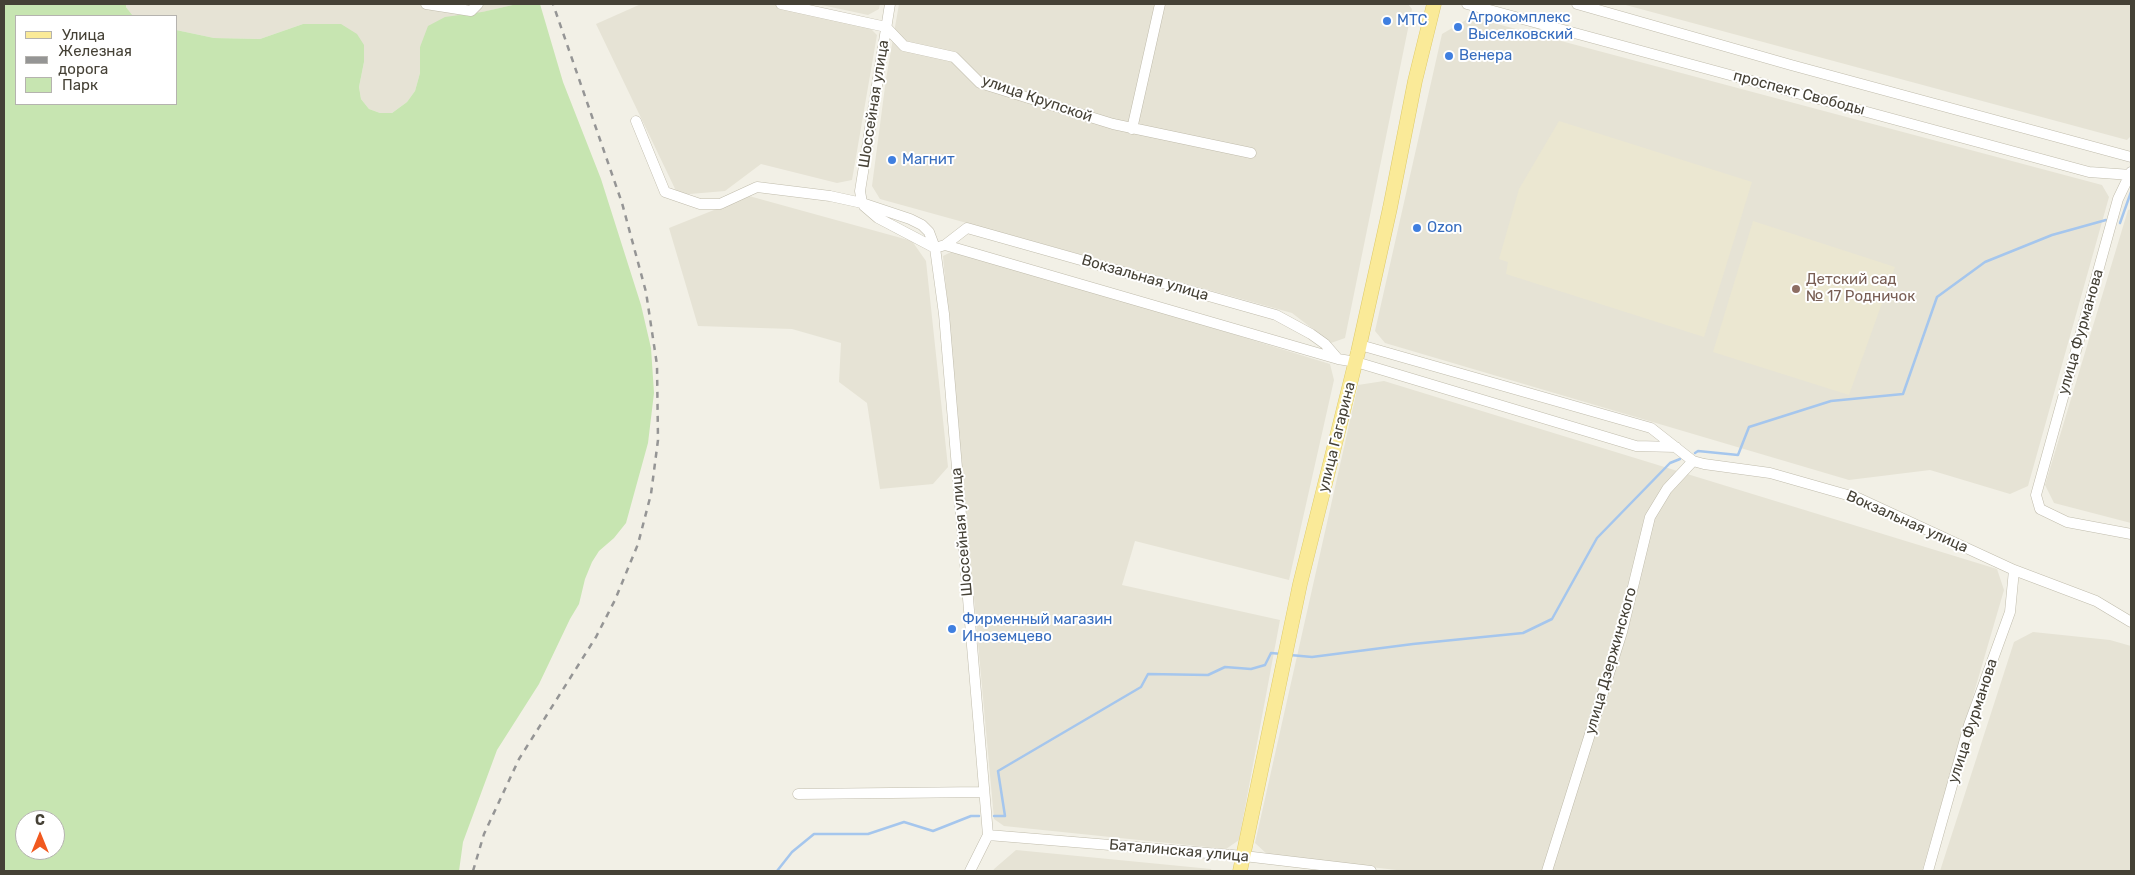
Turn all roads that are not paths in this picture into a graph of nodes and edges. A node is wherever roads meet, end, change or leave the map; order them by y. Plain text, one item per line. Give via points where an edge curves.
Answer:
1 (426, 4) edge
2 (781, 4) edge
3 (890, 4) edge
4 (1160, 4) edge
5 (1434, 4) edge
6 (1467, 4) edge
7 (1577, 4) edge
8 (474, 7) edge
9 (886, 27) junction
10 (636, 121) dead end
11 (1132, 129) junction
12 (1251, 153) dead end
13 (2131, 157) edge
14 (2131, 174) edge
15 (862, 203) junction
16 (945, 245) junction
17 (934, 248) junction
18 (1360, 345) junction
19 (1338, 359) junction
20 (1356, 362) junction
21 (1676, 447) junction
22 (1693, 461) junction
23 (2131, 534) edge
24 (2014, 570) junction
25 (2131, 622) edge
26 (984, 792) junction
27 (798, 794) dead end
28 (988, 835) junction
29 (1244, 856) junction
30 (970, 871) edge
31 (1240, 871) edge
32 (1371, 871) edge
33 (1548, 871) edge
34 (1928, 871) edge

1 - 8 street
2 - 9 street
3 - 9 street, Шоссейная улица
4 - 11 street
5 - 18 main road, улица Гагарина
6 - 14 street, проспект Свободы via 2089,172
7 - 13 street, проспект Свободы
9 - 11 street, улица Крупской via 904,46 954,57 980,83
9 - 15 street, Шоссейная улица via 860,191
10 - 15 street via 665,192 700,204 720,204 758,187
11 - 12 street, улица Крупской
14 - 23 street, улица Фурманова via 2118,199 2036,495 2040,509 2067,522
15 - 17 street via 878,218
15 - 17 street via 922,225 929,232
16 - 17 street, Вокзальная улица
16 - 19 street, Вокзальная улица
16 - 19 street, Вокзальная улица via 967,228 1276,315 1311,334
17 - 26 street, Шоссейная улица via 944,314
18 - 20 main road, улица Гагарина
18 - 21 street, Вокзальная улица via 1651,428
19 - 20 street, Вокзальная улица
20 - 21 street, Вокзальная улица via 1636,446
20 - 29 main road, улица Гагарина via 1300,584
21 - 22 street, Вокзальная улица
22 - 24 street, Вокзальная улица via 1770,473 1858,498
22 - 33 street, улица Дзержинского via 1667,489 1650,517 1622,632
24 - 25 street, Вокзальная улица via 2096,601
24 - 34 street, улица Фурманова via 2010,612 1969,725
26 - 27 street
26 - 28 street, Шоссейная улица
28 - 29 street, Баталинская улица
28 - 30 street
29 - 31 main road, улица Гагарина
29 - 32 street, Баталинская улица

